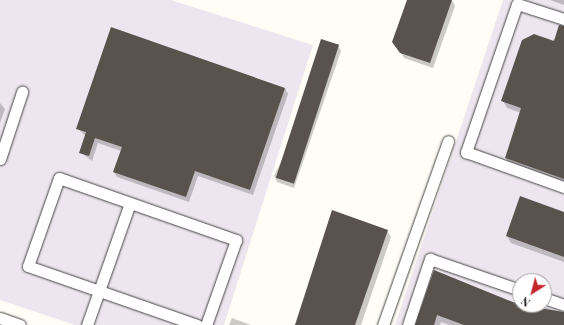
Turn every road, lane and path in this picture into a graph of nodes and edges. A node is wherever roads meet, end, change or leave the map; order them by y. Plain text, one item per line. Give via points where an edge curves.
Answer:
1 (564, 19) edge
2 (22, 92) dead end
3 (448, 141) dead end
4 (0, 159) edge
5 (564, 187) edge
6 (130, 203) junction
7 (512, 287) edge
8 (99, 291) junction
9 (552, 301) edge
10 (564, 305) edge
11 (0, 318) edge
12 (20, 325) edge
13 (88, 325) edge
14 (197, 325) edge
15 (206, 325) edge
16 (383, 325) edge
17 (408, 325) edge

1 - 5 street via 517,4 466,152
2 - 4 street
3 - 16 street
6 - 8 street
6 - 8 street via 59,178 28,266
6 - 15 street via 236,240
7 - 17 street via 430,259
8 - 13 street
8 - 14 street
9 - 10 street
11 - 12 street

